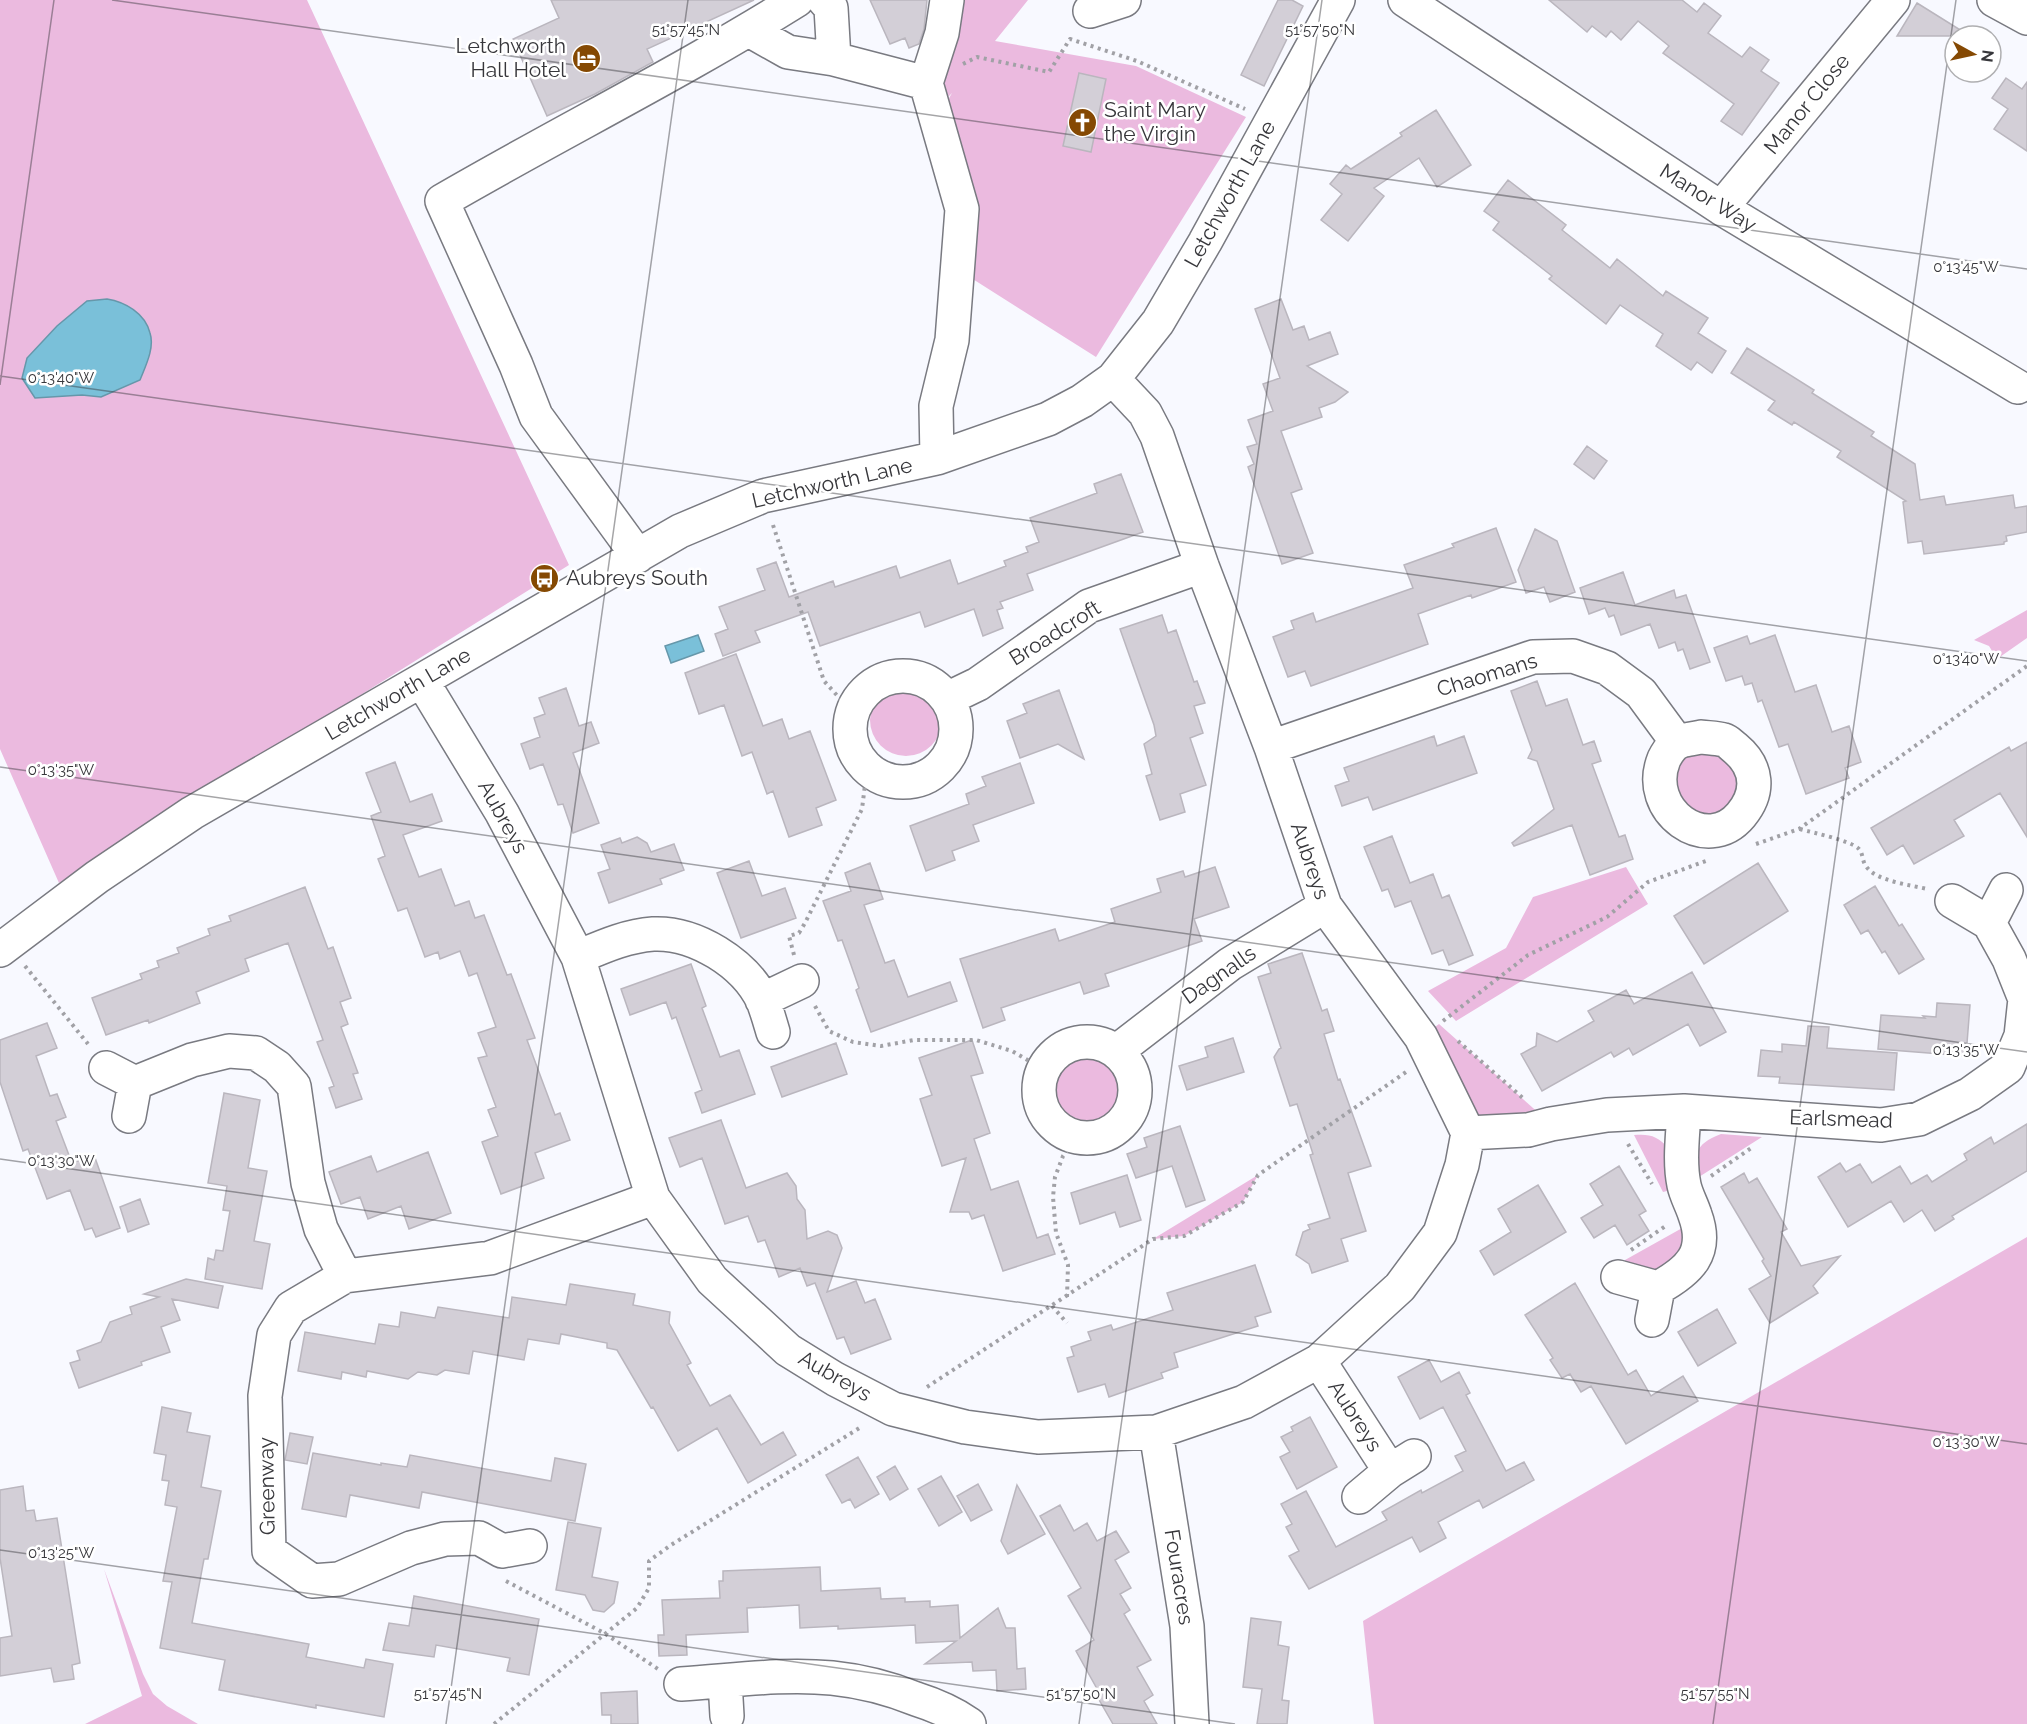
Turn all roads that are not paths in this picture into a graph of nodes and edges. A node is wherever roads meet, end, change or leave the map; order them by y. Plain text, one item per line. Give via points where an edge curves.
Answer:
1 (797, 0) edge
2 (824, 0) edge
3 (947, 0) edge
4 (1124, 0) edge
5 (1338, 0) edge
6 (1405, 0) edge
7 (1893, 0) edge
8 (1994, 0) edge
9 (1090, 11) dead end
10 (2027, 18) edge
11 (749, 30) junction
12 (834, 59) junction
13 (926, 83) junction
14 (1721, 208) junction
15 (1113, 379) junction
16 (2018, 387) dead end
17 (937, 459) junction
18 (638, 556) junction
19 (1202, 566) junction
20 (422, 681) junction
21 (946, 699) junction
22 (1677, 742) dead end
23 (1271, 747) junction
24 (2006, 890) dead end
25 (1952, 901) road end
26 (1325, 906) junction
27 (1989, 923) junction
28 (5, 947) edge
29 (578, 957) junction
30 (802, 981) road end
31 (762, 1000) junction
32 (773, 1032) dead end
33 (1118, 1051) junction
34 (106, 1068) road end
35 (135, 1083) junction
36 (1684, 1111) junction
37 (129, 1116) dead end
38 (1468, 1133) junction
39 (653, 1198) junction
40 (345, 1276) junction
41 (1618, 1277) road end
42 (1658, 1288) junction
43 (1652, 1320) dead end
44 (1319, 1361) junction
45 (1156, 1432) junction
46 (1359, 1497) dead end
47 (510, 1558) road end
48 (725, 1681) junction
49 (681, 1684) road end
50 (727, 1716) dead end
51 (969, 1724) edge
52 (1192, 1724) edge

1 - 11 street
2 - 12 street via 831,8
3 - 13 street via 942,33
4 - 9 street
5 - 15 street, Letchworth Lane via 1205,242 1158,321
6 - 14 street, Manor Way
7 - 14 street, Manor Close
8 - 10 street
11 - 12 street via 788,52
11 - 18 street via 442,201 536,416
12 - 13 street
13 - 17 street via 962,209 952,340 936,406
14 - 16 street, Manor Way
15 - 17 street, Letchworth Lane via 1048,419
15 - 19 street, Aubreys via 1145,413 1157,436
17 - 18 street, Letchworth Lane via 763,496 680,531
18 - 20 street, Letchworth Lane
19 - 21 street, Broadcroft via 1089,606 978,684
19 - 23 street, Aubreys
20 - 28 street, Letchworth Lane via 192,813 97,877
20 - 29 street, Aubreys via 502,813
21 - 21 street via 955,716 956,729 950,756 932,775 908,783 884,780 867,769 854,753 849,729 852,712 876,682 899,676 917,678 928,682
22 - 23 street, Chaomans via 1641,693 1606,668 1573,656 1533,657
23 - 26 street, Aubreys
24 - 27 street
25 - 27 street
26 - 33 street, Dagnalls via 1230,964
26 - 38 street, Aubreys via 1421,1037 1444,1047
27 - 36 street, Earlsmead via 2025,999 2021,1036 2008,1067 1970,1094 1919,1119 1881,1125
29 - 31 street via 608,944 654,934 687,939 710,947 728,960
29 - 39 street, Aubreys
30 - 31 street
31 - 32 street
33 - 33 street via 1131,1067 1137,1095 1125,1123 1110,1134 1076,1139 1064,1134 1049,1121 1040,1104 1043,1069 1048,1060 1066,1046 1088,1041
34 - 35 street
35 - 37 street
35 - 40 street via 192,1060 229,1051 255,1053 277,1067 294,1086 308,1183 321,1228
36 - 38 street, Earlsmead via 1621,1114 1528,1130
36 - 42 street via 1676,1192 1696,1218 1699,1237 1696,1256 1688,1268
38 - 44 street, Aubreys via 1440,1233 1400,1287
39 - 40 street, Greenway via 490,1258
39 - 45 street, Aubreys via 712,1280 788,1350 835,1380 893,1408 965,1427 1038,1437
40 - 47 street, Greenway via 291,1308 274,1335 265,1396 269,1551 312,1581 339,1579 411,1548 445,1539 478,1538
41 - 42 street
42 - 43 street
44 - 45 street, Aubreys via 1244,1402
44 - 46 street, Aubreys via 1402,1463
45 - 52 street, Fouracres via 1187,1626
48 - 49 street
48 - 50 street
48 - 51 street via 830,1678 871,1684 935,1706

